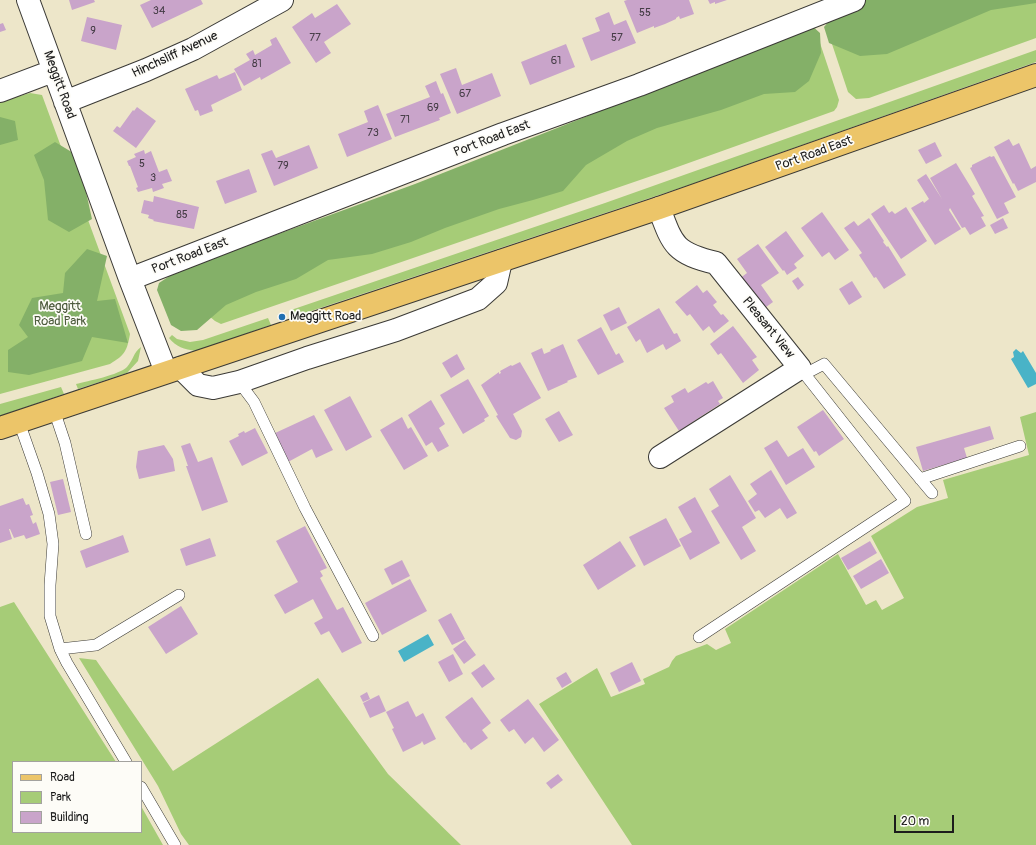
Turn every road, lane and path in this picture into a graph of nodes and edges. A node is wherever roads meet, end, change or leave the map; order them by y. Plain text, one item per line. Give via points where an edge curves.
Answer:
1 (28, 0) edge
2 (282, 0) edge
3 (854, 0) edge
4 (53, 71) junction
5 (1036, 75) edge
6 (0, 91) edge
7 (65, 102) junction
8 (659, 208) junction
9 (501, 261) junction
10 (130, 279) junction
11 (173, 370) junction
12 (802, 371) junction
13 (239, 382) junction
14 (54, 410) junction
15 (9, 425) edge
16 (1020, 446) dead end
17 (660, 457) dead end
18 (920, 479) junction
19 (932, 493) dead end
20 (86, 534) dead end
21 (179, 595) dead end
22 (373, 636) dead end
23 (699, 637) dead end
24 (60, 649) junction
25 (125, 761) edge
26 (142, 789) edge
27 (175, 845) edge

1 - 4 street, Meggitt Road
2 - 7 street, Hinchsliff Avenue via 193,49
3 - 10 street, Port Road East via 639,85 503,134
4 - 6 street
4 - 7 street, Meggitt Road
5 - 8 main road, Port Road East
7 - 10 street, Meggitt Road
8 - 9 main road, Port Road East
8 - 12 street, Pleasant View via 669,235 679,249 695,258 716,263
9 - 11 main road, Port Road East
9 - 13 street via 496,283 478,299 396,330
10 - 11 street, Meggitt Road
11 - 13 street via 198,385 209,388
11 - 14 main road, Port Road East
12 - 17 street, Pleasant View
12 - 18 lane via 824,364
12 - 23 lane via 905,501
13 - 22 lane via 254,402 322,541
14 - 15 main road, Port Road East
14 - 20 lane via 66,442
15 - 24 lane via 37,473 49,514 53,544 50,616
16 - 18 lane
18 - 19 lane
21 - 24 lane via 96,645
24 - 25 lane
26 - 27 lane

